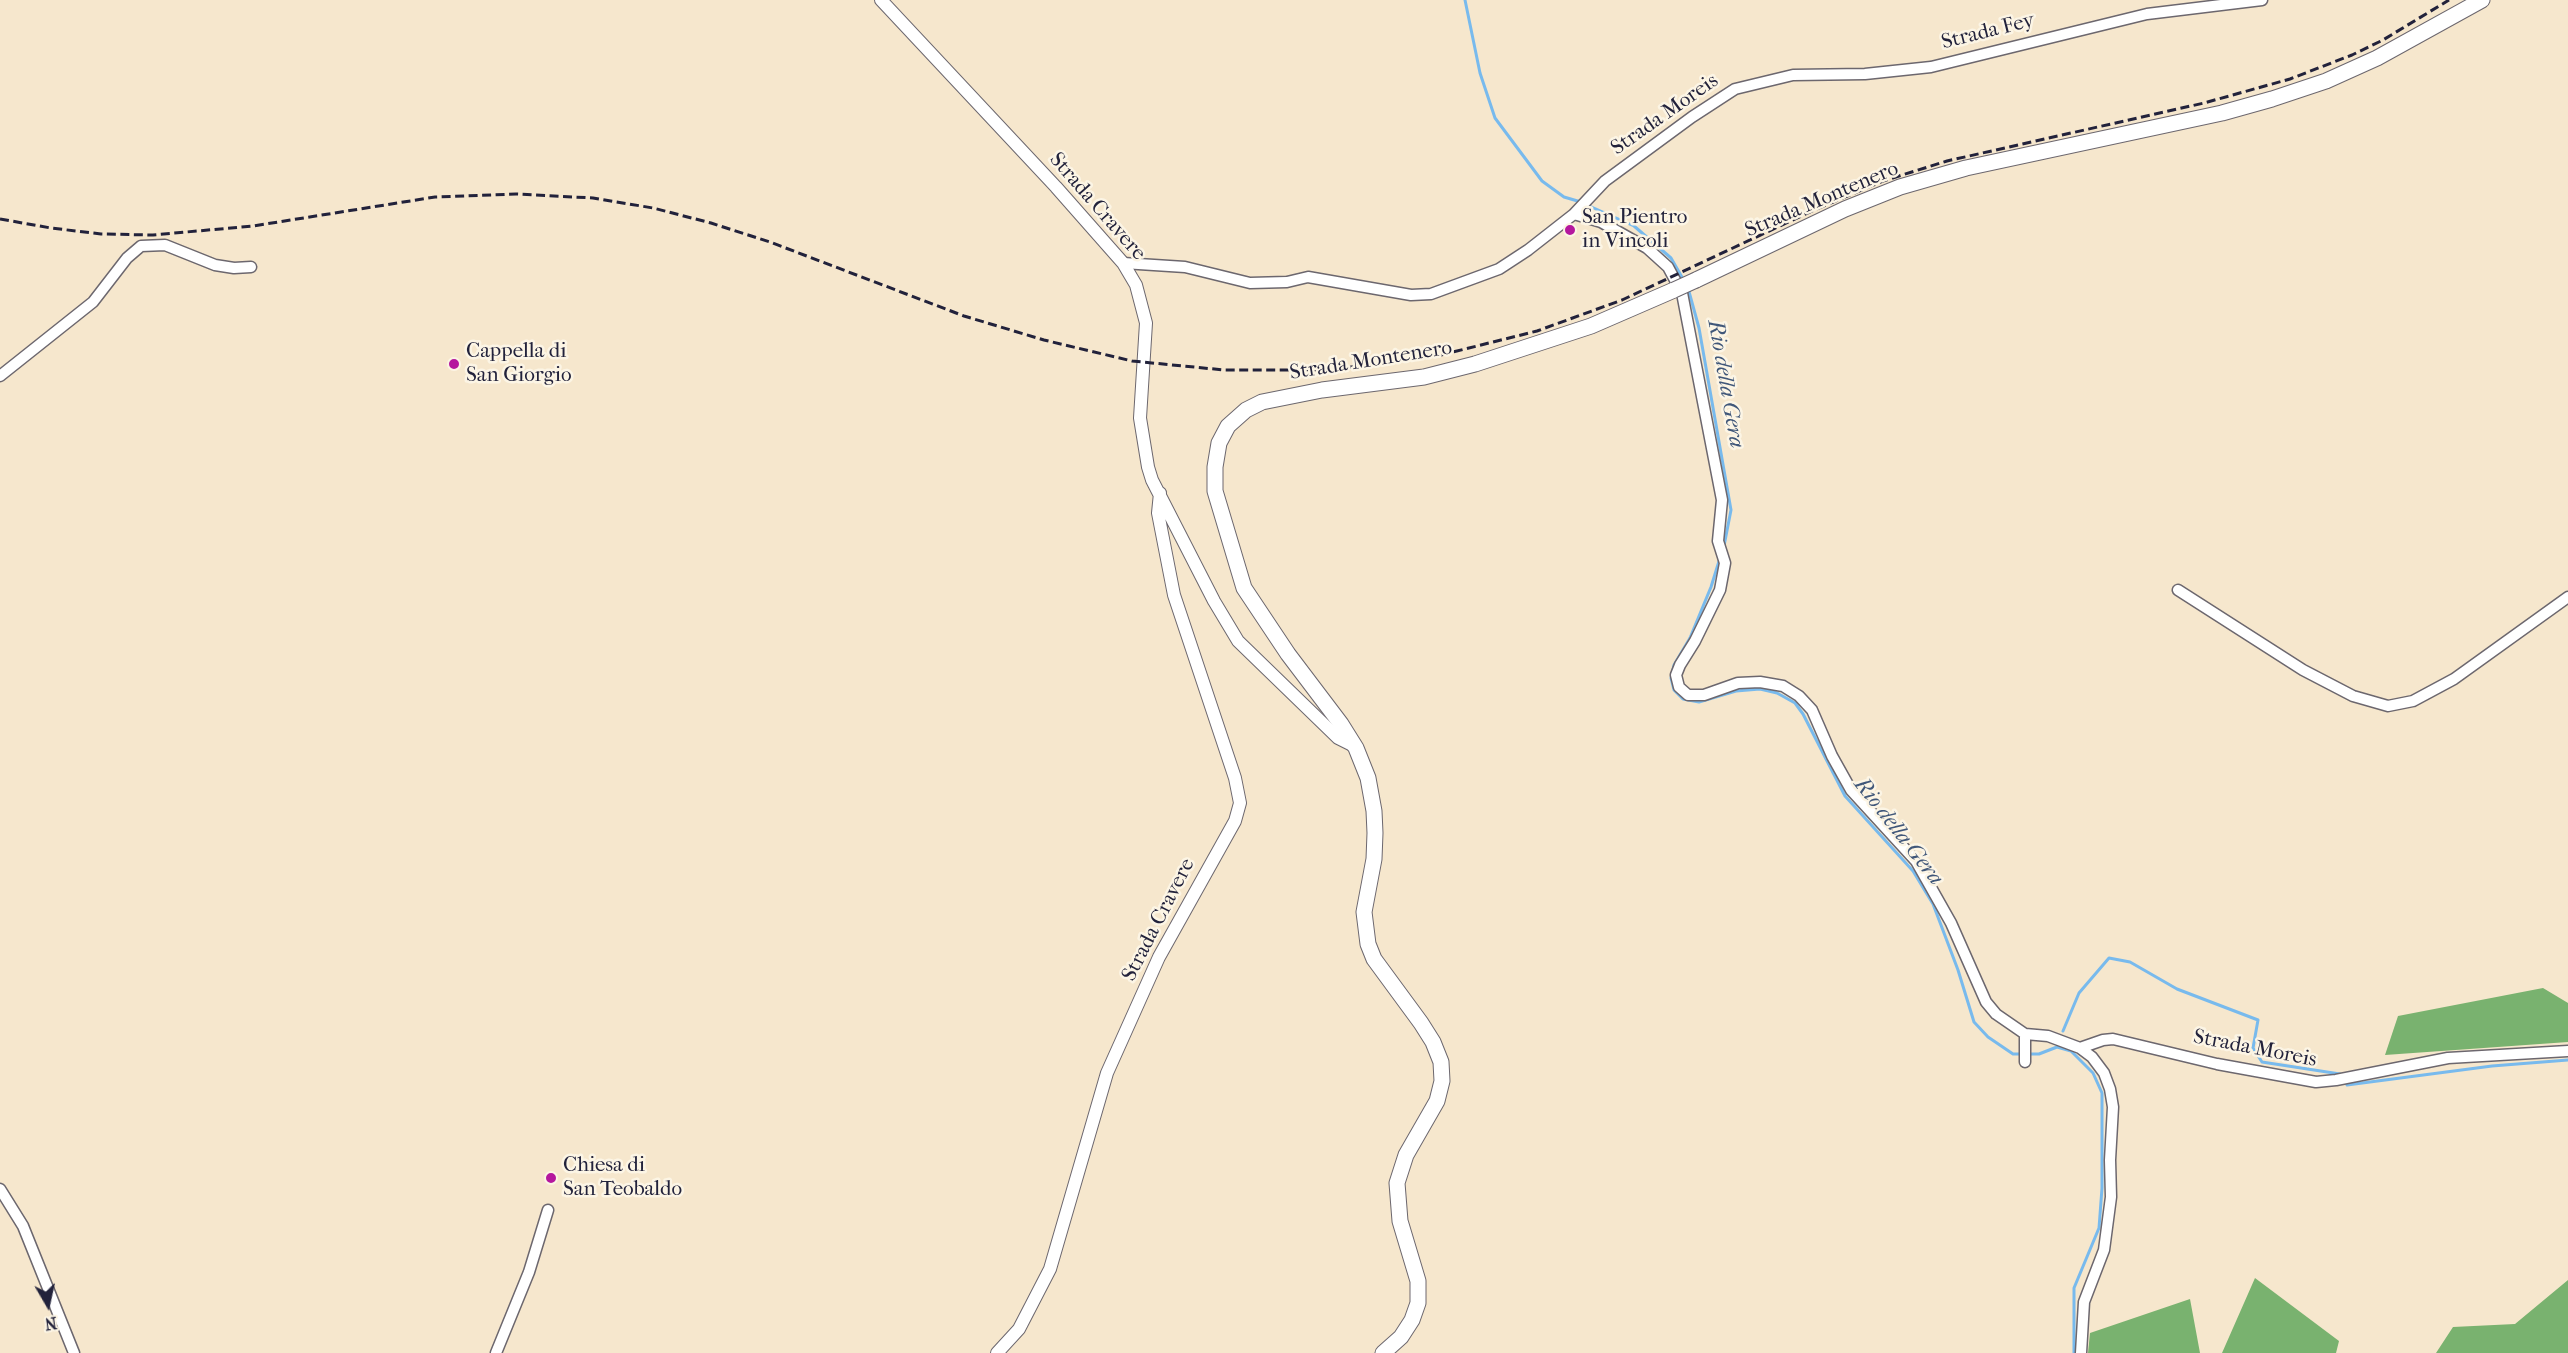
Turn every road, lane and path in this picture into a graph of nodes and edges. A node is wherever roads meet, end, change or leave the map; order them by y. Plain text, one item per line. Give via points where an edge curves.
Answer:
1 (881, 0) edge
2 (2262, 0) edge
3 (2482, 0) edge
4 (1793, 75) joint
5 (1580, 207) junction
6 (1123, 263) junction
7 (251, 267) dead end
8 (0, 376) edge
9 (1160, 494) junction
10 (2178, 590) dead end
11 (2568, 597) edge
12 (1356, 747) junction
13 (2025, 1034) junction
14 (2080, 1048) junction
15 (2568, 1050) edge
16 (2025, 1062) dead end
17 (0, 1189) edge
18 (548, 1210) dead end
19 (74, 1353) edge
20 (496, 1353) edge
21 (997, 1353) edge
22 (1383, 1353) edge
23 (2081, 1353) edge

1 - 6 street, Strada Cravere
2 - 4 street, Strada Fey via 2147,14 1931,67 1865,74
3 - 12 main road, Strada Montenero, bridge via 2376,58 2326,81 2272,99 1966,168 1900,187 1592,326 1534,346 1424,377 1279,397 1246,410 1228,426 1219,443 1215,467 1215,491 1244,588
4 - 5 street, Strada Moreis via 1735,89 1605,181
5 - 6 street, Strada Moreis via 1499,269 1431,294 1411,296 1308,277 1250,283 1185,267
5 - 13 street via 1647,248 1668,267 1682,293 1722,500 1721,554 1725,571 1720,590 1676,675 1679,687 1688,695 1704,695 1738,683 1760,682 1783,686 1799,696 1812,710 1851,790 1916,861 1951,923 1986,1002
6 - 9 street, Strada Cravere via 1136,285 1146,323 1140,418 1148,467
7 - 8 street via 214,265 165,245 141,246 93,302
9 - 12 street, Strada Cravere via 1238,641 1338,738
9 - 21 street, Strada Cravere via 1158,513 1174,595 1240,803 1235,821 1159,957 1107,1073 1050,1269 1019,1329
10 - 11 street via 2302,670 2353,696 2388,706 2413,702 2454,679
12 - 22 main road, Strada Montenero via 1368,777 1374,811 1374,859 1364,912 1368,944 1433,1042 1442,1081 1432,1114 1406,1155 1396,1183 1400,1221 1418,1281 1418,1303 1401,1337
13 - 14 street via 2048,1036
13 - 16 street
14 - 15 street, Strada Moreis via 2113,1039 2316,1082 2448,1058
14 - 23 street via 2104,1073 2113,1107 2111,1197 2104,1250 2084,1302
17 - 19 street via 23,1226
18 - 20 street via 529,1272

